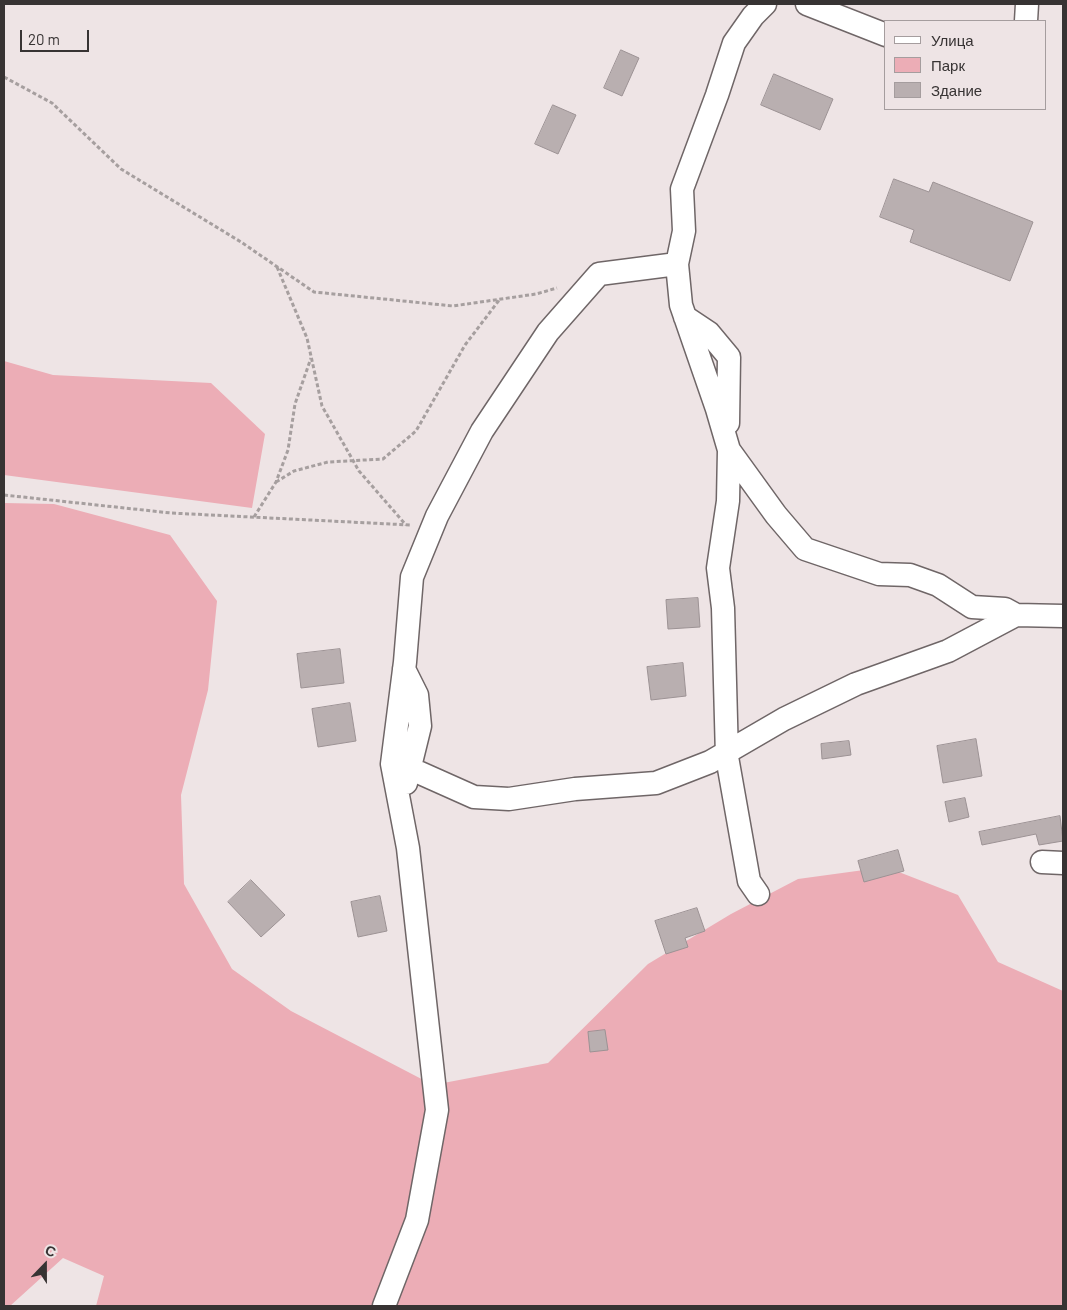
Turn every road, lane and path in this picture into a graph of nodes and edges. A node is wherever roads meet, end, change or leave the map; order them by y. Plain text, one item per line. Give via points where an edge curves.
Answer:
1 (765, 4) edge
2 (807, 4) edge
3 (1027, 4) edge
4 (1026, 20) edge
5 (884, 34) edge
6 (4, 77) edge
7 (677, 264) junction
8 (277, 267) junction
9 (563, 286) dead end
10 (501, 299) junction
11 (312, 358) junction
12 (727, 444) junction
13 (353, 460) junction
14 (276, 482) junction
15 (4, 495) edge
16 (254, 518) junction
17 (406, 525) junction
18 (433, 526) junction
19 (1016, 615) junction
20 (1063, 616) edge
21 (404, 669) junction
22 (726, 751) junction
23 (409, 768) junction
24 (400, 808) junction
25 (758, 894) dead end
26 (384, 1306) edge

1 - 7 lane via 734,43 682,189 684,231
2 - 5 lane
3 - 4 lane
6 - 8 path via 52,103 121,169
7 - 12 lane via 681,305
7 - 18 lane via 599,274 548,332 482,430
8 - 10 path via 314,292 453,306
8 - 11 path via 307,338
9 - 10 path
10 - 13 path via 465,345 416,431 383,459
11 - 13 path via 322,406
11 - 14 path via 295,404 288,450
12 - 19 lane via 776,515 805,549 878,574 910,575 938,585 972,607 1005,609
12 - 22 lane via 728,501 718,568 723,608
13 - 14 path via 328,462 294,471
13 - 17 path
14 - 16 path
15 - 16 path via 171,513
16 - 17 path
17 - 18 path
18 - 21 lane via 412,577
19 - 20 lane
19 - 22 lane via 948,651 856,684
21 - 23 lane via 417,695 420,726
21 - 24 lane via 392,764
22 - 23 lane via 710,762 656,784 575,789 509,798 474,797
22 - 25 lane via 749,881
23 - 24 lane
24 - 26 lane via 408,848 437,1110 417,1220

